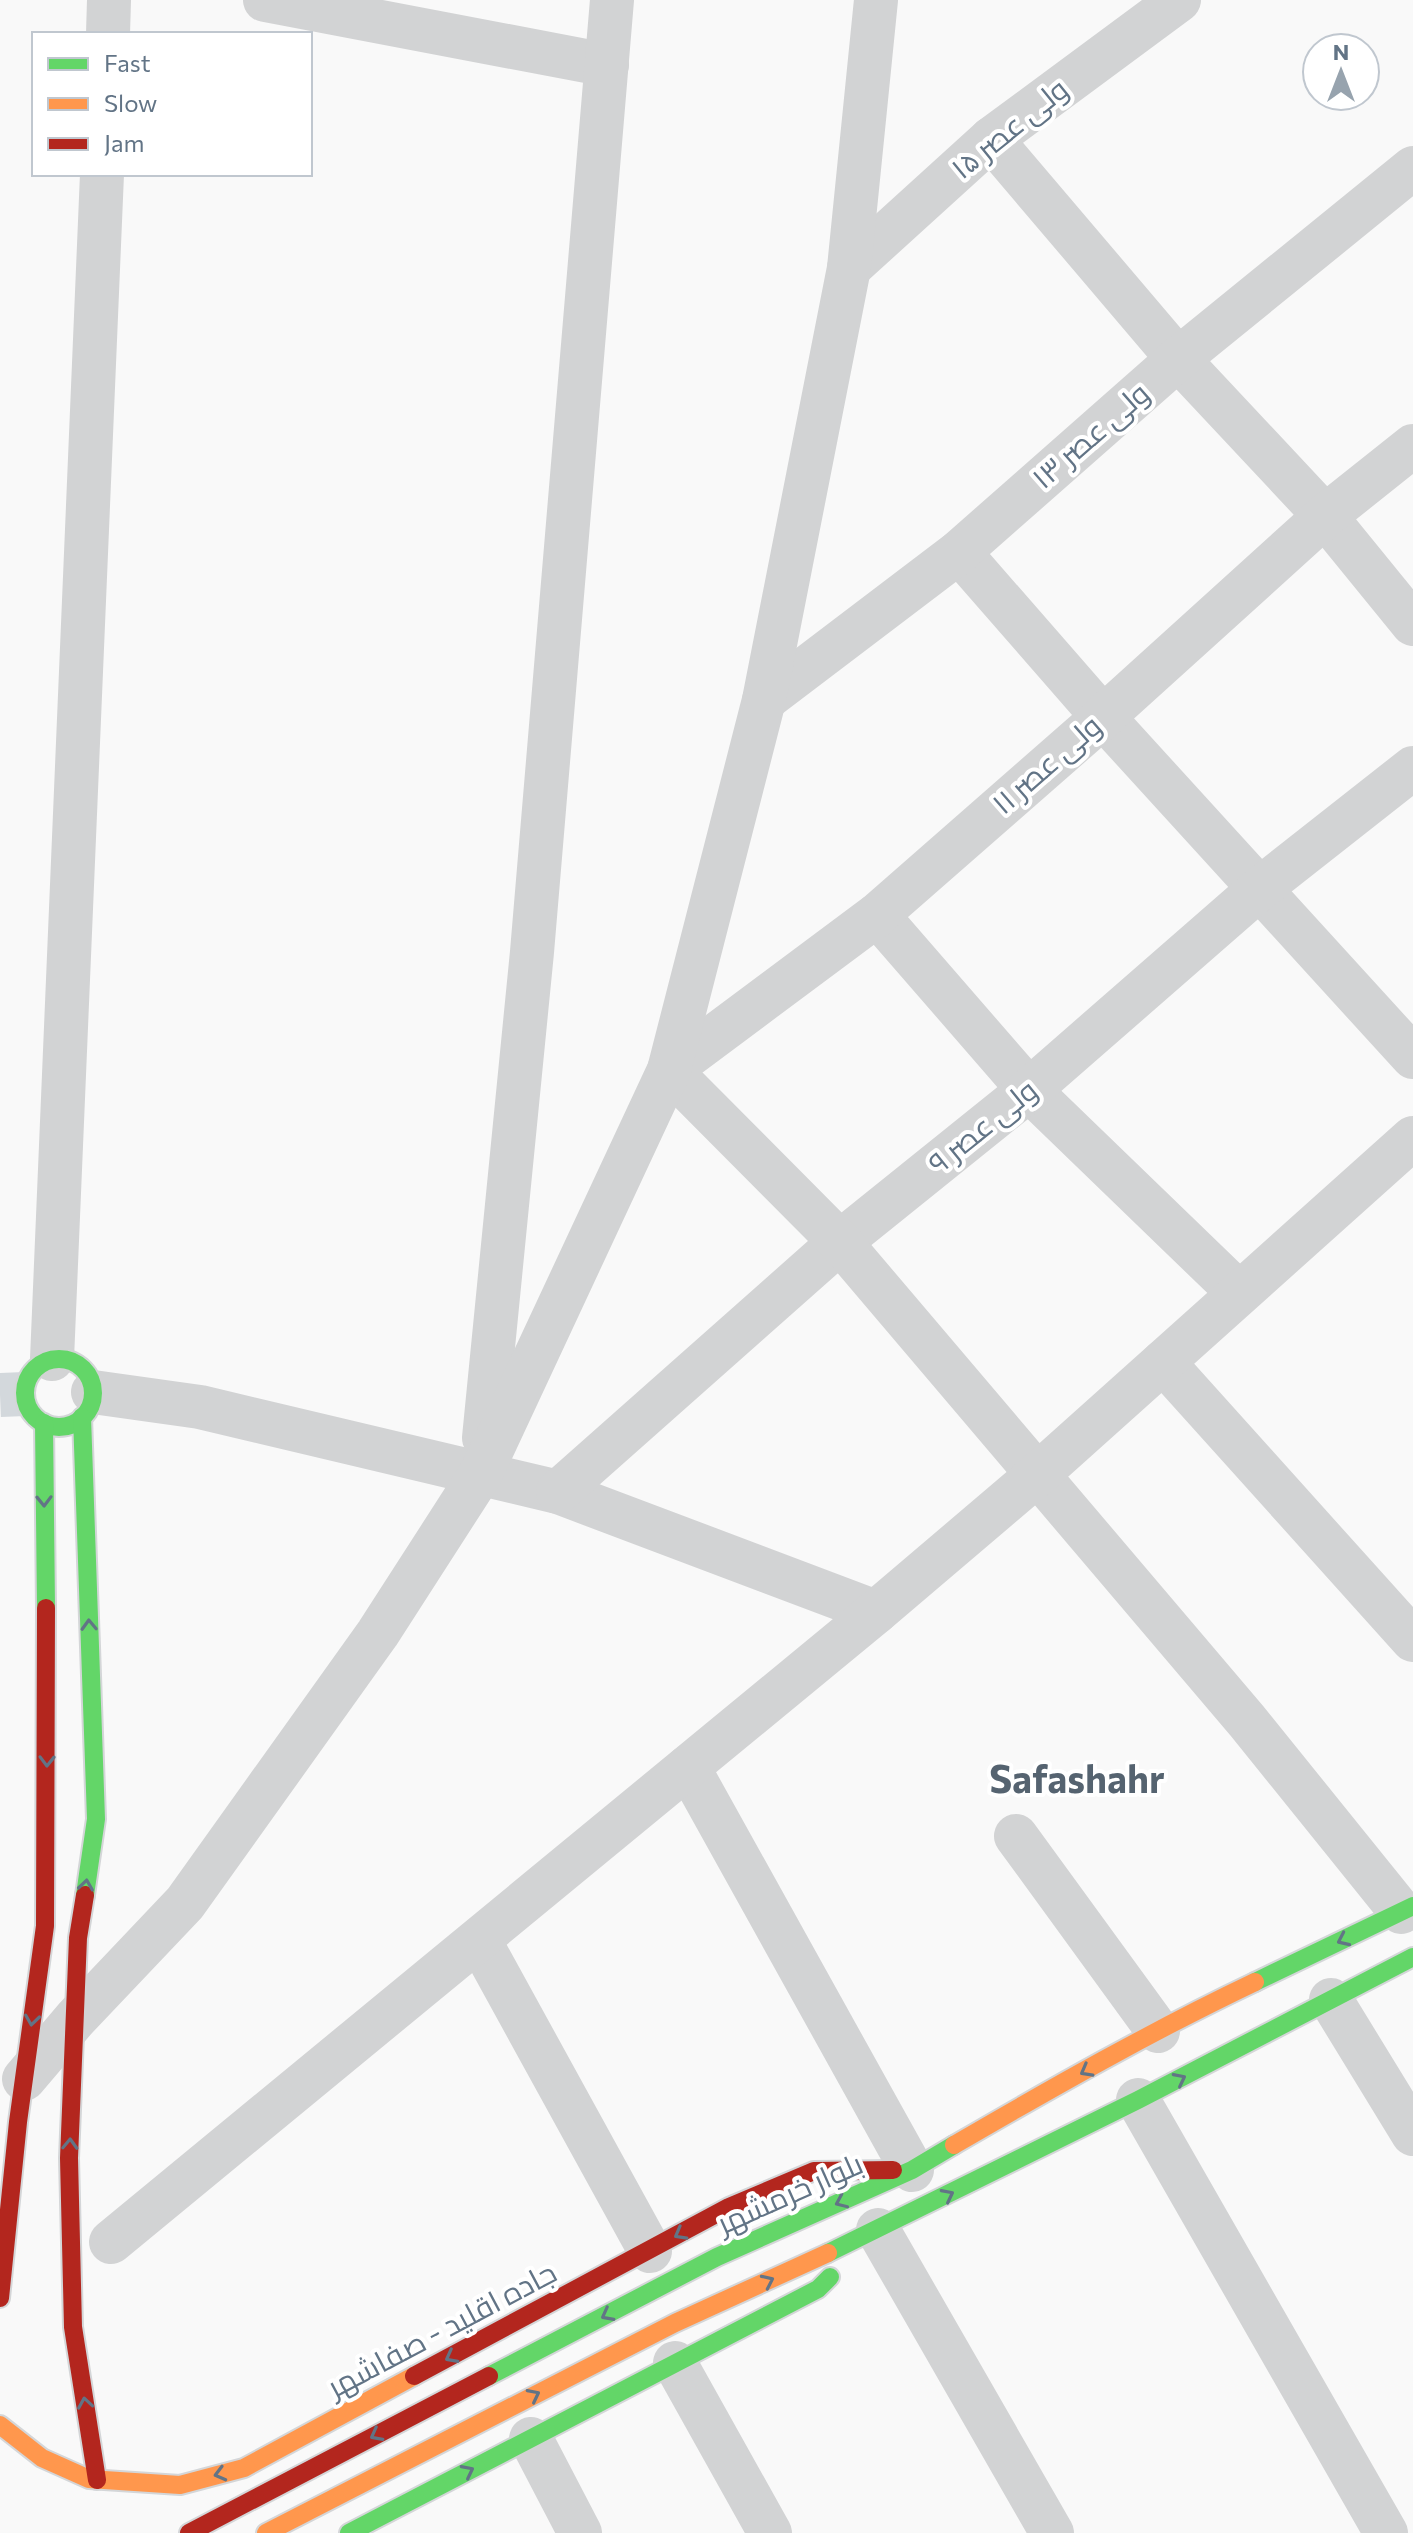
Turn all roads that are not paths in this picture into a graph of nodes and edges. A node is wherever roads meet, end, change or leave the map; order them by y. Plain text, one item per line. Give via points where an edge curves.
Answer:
1 (109, 0) edge
2 (265, 0) edge
3 (612, 0) edge
4 (876, 0) edge
5 (1179, 0) edge
6 (108, 32) edge
7 (607, 65) junction
8 (991, 139) junction
9 (1413, 168) edge
10 (102, 176) edge
11 (849, 268) junction
12 (1178, 359) junction
13 (1413, 446) edge
14 (1325, 516) junction
15 (959, 552) junction
16 (1413, 624) edge
17 (764, 700) junction
18 (1103, 717) junction
19 (1413, 768) edge
20 (1258, 890) junction
21 (877, 915) junction
22 (1413, 1057) edge
23 (669, 1070) junction
24 (1029, 1090) junction
25 (1413, 1138) edge
26 (840, 1242) junction
27 (1239, 1293) junction
28 (52, 1359) junction
29 (1163, 1362) junction
30 (88, 1405) junction
31 (44, 1423) junction
32 (481, 1473) junction
33 (1037, 1475) junction
34 (558, 1492) junction
35 (876, 1612) junction
36 (1413, 1640) edge
37 (688, 1767) junction
38 (1016, 1836) dead end
39 (1407, 1909) edge
40 (479, 1940) junction
41 (1413, 1957) edge
42 (1331, 2000) junction
43 (75, 2019) junction
44 (1158, 2031) junction
45 (24, 2079) junction
46 (1138, 2100) junction
47 (1413, 2134) edge
48 (912, 2170) junction
49 (878, 2230) junction
50 (111, 2242) dead end
51 (650, 2251) junction
52 (0, 2298) edge
53 (675, 2363) junction
54 (0, 2425) edge
55 (531, 2439) junction
56 (97, 2480) junction
57 (189, 2533) edge
58 (266, 2533) edge
59 (349, 2533) edge
60 (580, 2533) edge
61 (770, 2533) edge
62 (1052, 2533) edge
63 (1386, 2533) edge

1 - 6 street
2 - 7 street
3 - 7 street
4 - 11 street
5 - 8 street, ولی عصر ۱۵
7 - 32 street
8 - 11 street, ولی عصر ۱۵
8 - 12 street
9 - 12 street, ولی عصر ۱۳
10 - 28 street
11 - 17 street
12 - 14 street
12 - 15 street, ولی عصر ۱۳
13 - 14 street, ولی عصر ۱۱
14 - 16 street
14 - 18 street, ولی عصر ۱۱
15 - 17 street, ولی عصر ۱۳
15 - 18 street
17 - 23 street
18 - 20 street
18 - 21 street, ولی عصر ۱۱
19 - 20 street, ولی عصر ۹
20 - 22 street
20 - 24 street, ولی عصر ۹
21 - 23 street, ولی عصر ۱۱
21 - 24 street
23 - 26 street
23 - 32 street
24 - 26 street, ولی عصر ۹
24 - 27 street
25 - 27 street
26 - 33 street
26 - 34 street, ولی عصر ۹
27 - 29 street
28 - 30 main road via 75,1362 85,1370 91,1380
28 - 31 main road via 33,1371 25,1390 30,1410
29 - 33 street
29 - 36 street
30 - 31 main road via 68,1426
30 - 32 street via 200,1407
43 -> 30 main road via 78,1938 96,1819
31 -> 45 main road via 45,1926
32 - 34 street
32 - 43 street via 378,1633 185,1903
33 - 35 street
33 - 39 street
34 - 35 street
35 - 37 street
37 - 40 street
37 - 48 street
38 - 44 street
39 -> 44 main road, بلوار خرمشهر
40 - 50 street
40 - 51 street
41 - 42 main road
46 -> 42 main road
42 - 47 street
43 - 45 street
56 -> 43 main road via 73,2327 69,2158
44 -> 48 main road, بلوار خرمشهر
45 - 52 main road
49 -> 46 main road
46 - 63 street
48 -> 51 main road, جاده اقلید - صفاشهر via 814,2171 729,2207
48 -> 57 main road, بلوار خرمشهر via 717,2257
49 - 53 main road via 818,2289
58 -> 49 main road via 675,2323
49 - 62 street
51 -> 56 main road, جاده اقلید - صفاشهر via 244,2468 180,2485
53 - 55 main road
53 - 61 street
54 - 56 main road, جاده اقلید - صفاشهر via 42,2458
59 -> 55 main road
55 - 60 street

